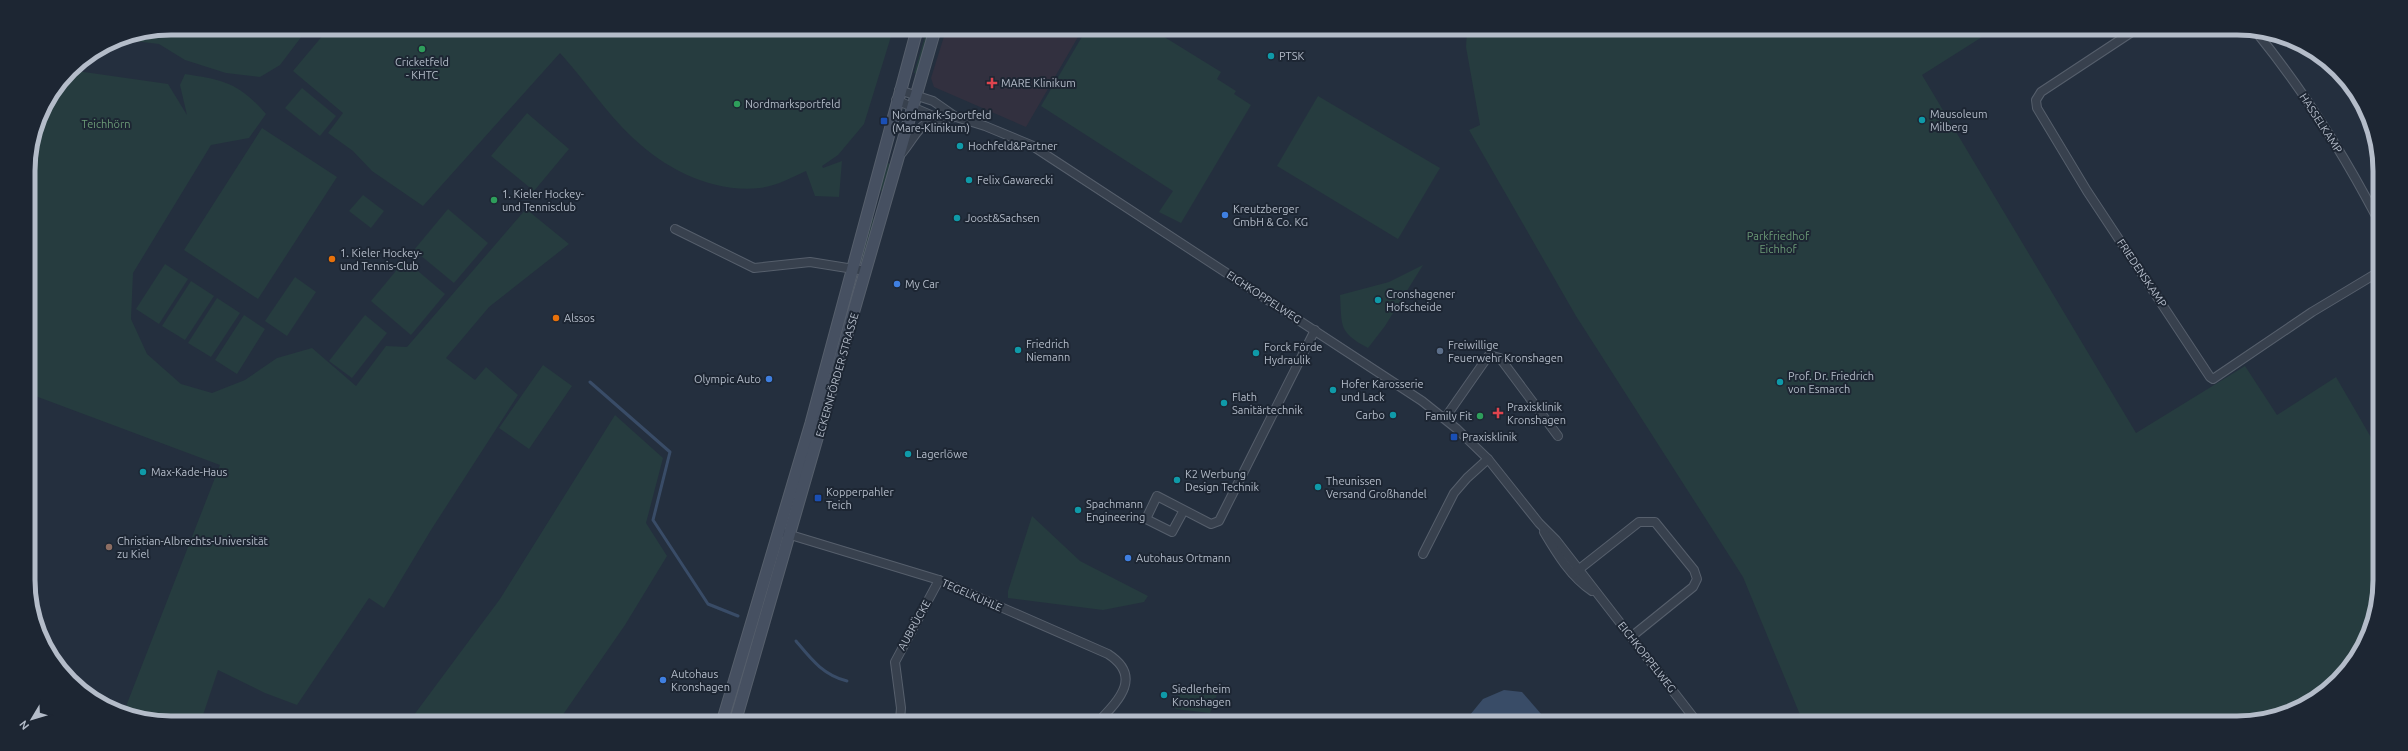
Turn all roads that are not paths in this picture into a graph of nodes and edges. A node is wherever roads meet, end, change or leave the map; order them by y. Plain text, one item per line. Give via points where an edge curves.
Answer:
1 (916, 35) edge
2 (933, 35) edge
3 (2127, 35) edge
4 (2261, 37) edge
5 (915, 94) junction
6 (898, 95) junction
7 (911, 108) junction
8 (956, 117) junction
9 (940, 119) junction
10 (898, 156) junction
11 (2373, 210) edge
12 (675, 229) dead end
13 (852, 269) junction
14 (866, 271) junction
15 (2373, 275) edge
16 (1315, 330) junction
17 (1445, 418) junction
18 (1558, 436) dead end
19 (1488, 459) junction
20 (1184, 510) junction
21 (780, 531) junction
22 (791, 535) junction
23 (1423, 554) dead end
24 (1576, 572) junction
25 (939, 580) junction
26 (1631, 636) junction
27 (724, 716) edge
28 (737, 716) edge
29 (900, 716) edge
30 (1104, 716) edge
31 (1692, 716) edge

1 - 6 main road, ECKERNFÖRDER STRASSE
2 - 5 main road, ECKERNFÖRDER STRASSE
3 - 15 street, FRIEDENSKAMP via 2041,92 2036,100 2037,108 2087,190 2210,377 2213,379 2312,312
4 - 11 street, HASSELKAMP via 2324,124
5 - 6 street, EICHKOPPELWEG
5 - 7 main road, ECKERNFÖRDER STRASSE
5 - 8 street, EICHKOPPELWEG via 933,101
6 - 7 street, EICHKOPPELWEG
6 - 13 main road, ECKERNFÖRDER STRASSE
7 - 9 street, EICHKOPPELWEG
7 - 10 main road, ECKERNFÖRDER STRASSE
8 - 9 street, EICHKOPPELWEG
8 - 16 street, EICHKOPPELWEG via 990,128 1031,146
9 - 10 street, EICHKOPPELWEG via 917,129
10 - 14 main road, ECKERNFÖRDER STRASSE
12 - 13 street via 754,268 810,262
13 - 14 street
13 - 21 main road, ECKERNFÖRDER STRASSE
14 - 22 main road, ECKERNFÖRDER STRASSE
16 - 17 street, EICHKOPPELWEG
16 - 20 street via 1219,521 1211,524
17 - 18 street via 1489,355 1500,358
17 - 19 street, EICHKOPPELWEG
19 - 23 street via 1454,493
19 - 24 street, EICHKOPPELWEG via 1539,523 1557,553
20 - 20 street via 1157,496 1146,519 1172,532
21 - 22 street, TEGELKUHLE
21 - 27 main road, ECKERNFÖRDER STRASSE
22 - 25 street, TEGELKUHLE
22 - 28 main road, ECKERNFÖRDER STRASSE
24 - 26 street, EICHKOPPELWEG
24 - 26 street via 1639,522 1655,522 1694,570 1697,579 1693,587
25 - 29 street, AUBRÜCKE via 895,662
25 - 30 street, TEGELKUHLE via 1120,662 1125,675 1123,692 1120,700
26 - 31 street, EICHKOPPELWEG

